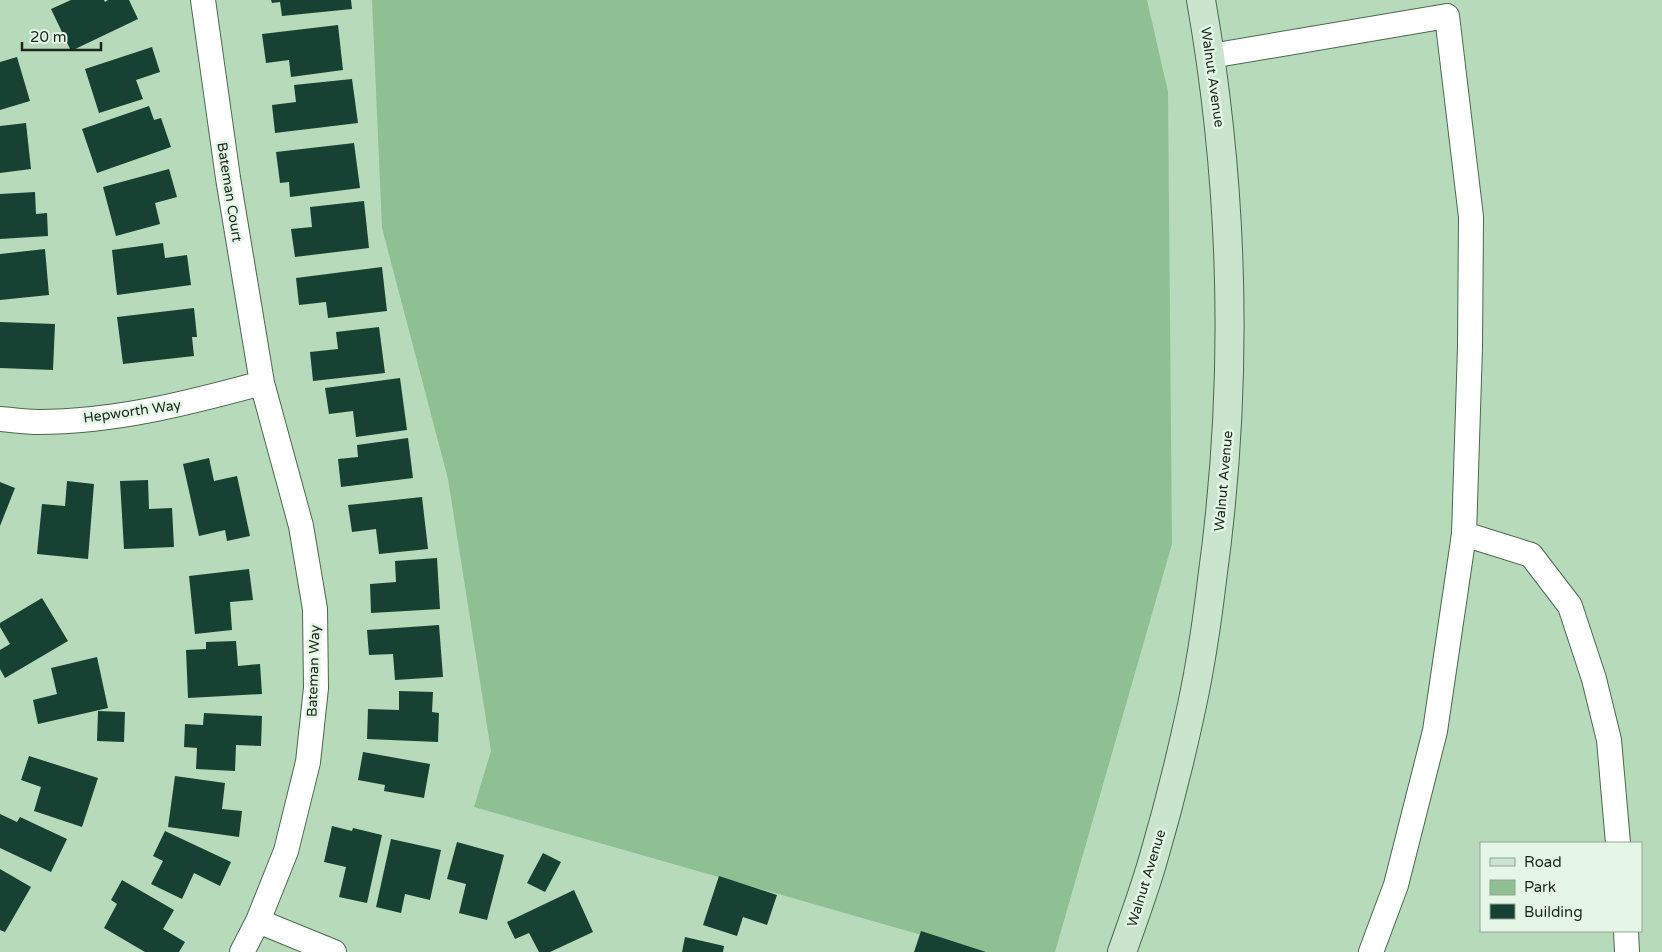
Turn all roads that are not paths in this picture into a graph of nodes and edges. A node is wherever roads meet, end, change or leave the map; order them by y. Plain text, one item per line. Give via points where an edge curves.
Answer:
1 (203, 0) edge
2 (1201, 0) edge
3 (1446, 8) edge
4 (1211, 56) junction
5 (262, 383) junction
6 (0, 419) edge
7 (1464, 534) junction
8 (1618, 842) edge
9 (258, 921) junction
10 (1626, 932) edge
11 (242, 952) edge
12 (334, 952) edge
13 (1122, 952) edge
14 (1371, 952) edge
15 (1627, 952) edge

1 - 5 street, Bateman Court
2 - 4 street, Walnut Avenue
3 - 4 street
3 - 7 street via 1471,217
4 - 13 street, Walnut Avenue via 1229,251 1230,381 1221,517 1192,704 1153,862
5 - 6 street, Hepworth Way via 197,401 110,417 38,422
5 - 9 street, Bateman Way via 301,526 315,609 316,688 308,762 288,842
7 - 8 street via 1531,555 1570,606 1594,679 1609,740
7 - 14 street via 1435,731 1396,885
9 - 11 street, Bateman Way
9 - 12 street
10 - 15 street

